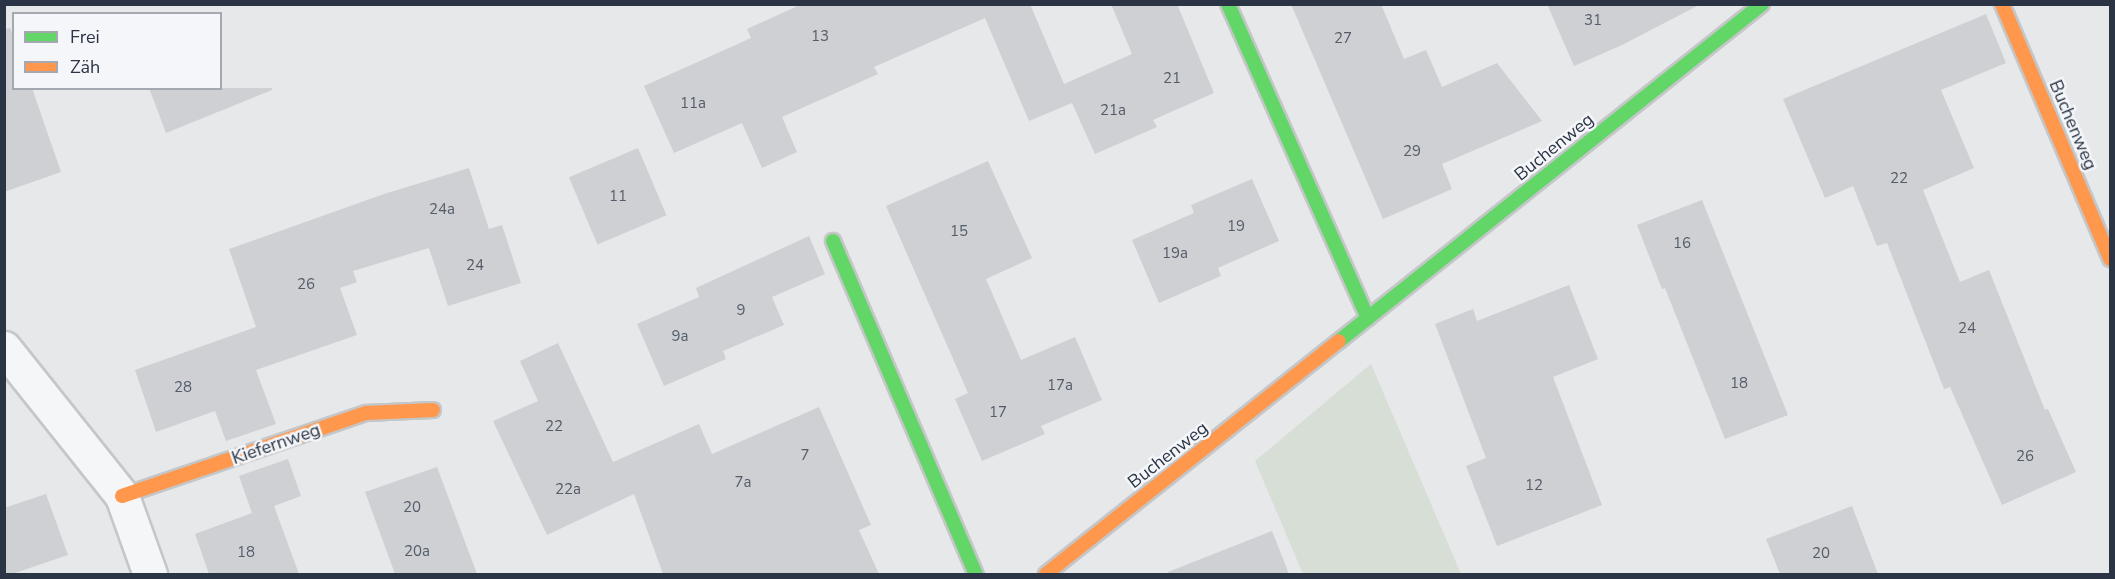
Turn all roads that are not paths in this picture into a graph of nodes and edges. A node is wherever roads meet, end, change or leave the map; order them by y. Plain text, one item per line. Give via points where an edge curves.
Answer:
1 (1228, 4) edge
2 (1762, 4) edge
3 (2002, 4) edge
4 (833, 241) dead end
5 (2110, 259) edge
6 (1368, 318) junction
7 (4, 348) edge
8 (433, 410) dead end
9 (122, 496) junction
10 (150, 574) edge
11 (976, 574) edge
12 (1046, 574) edge

1 - 6 street
2 - 6 street, Buchenweg
3 - 5 street, Buchenweg
4 - 11 street
6 - 12 street, Buchenweg
7 - 9 street
8 - 9 street, Kiefernweg via 366,413
9 - 10 street

